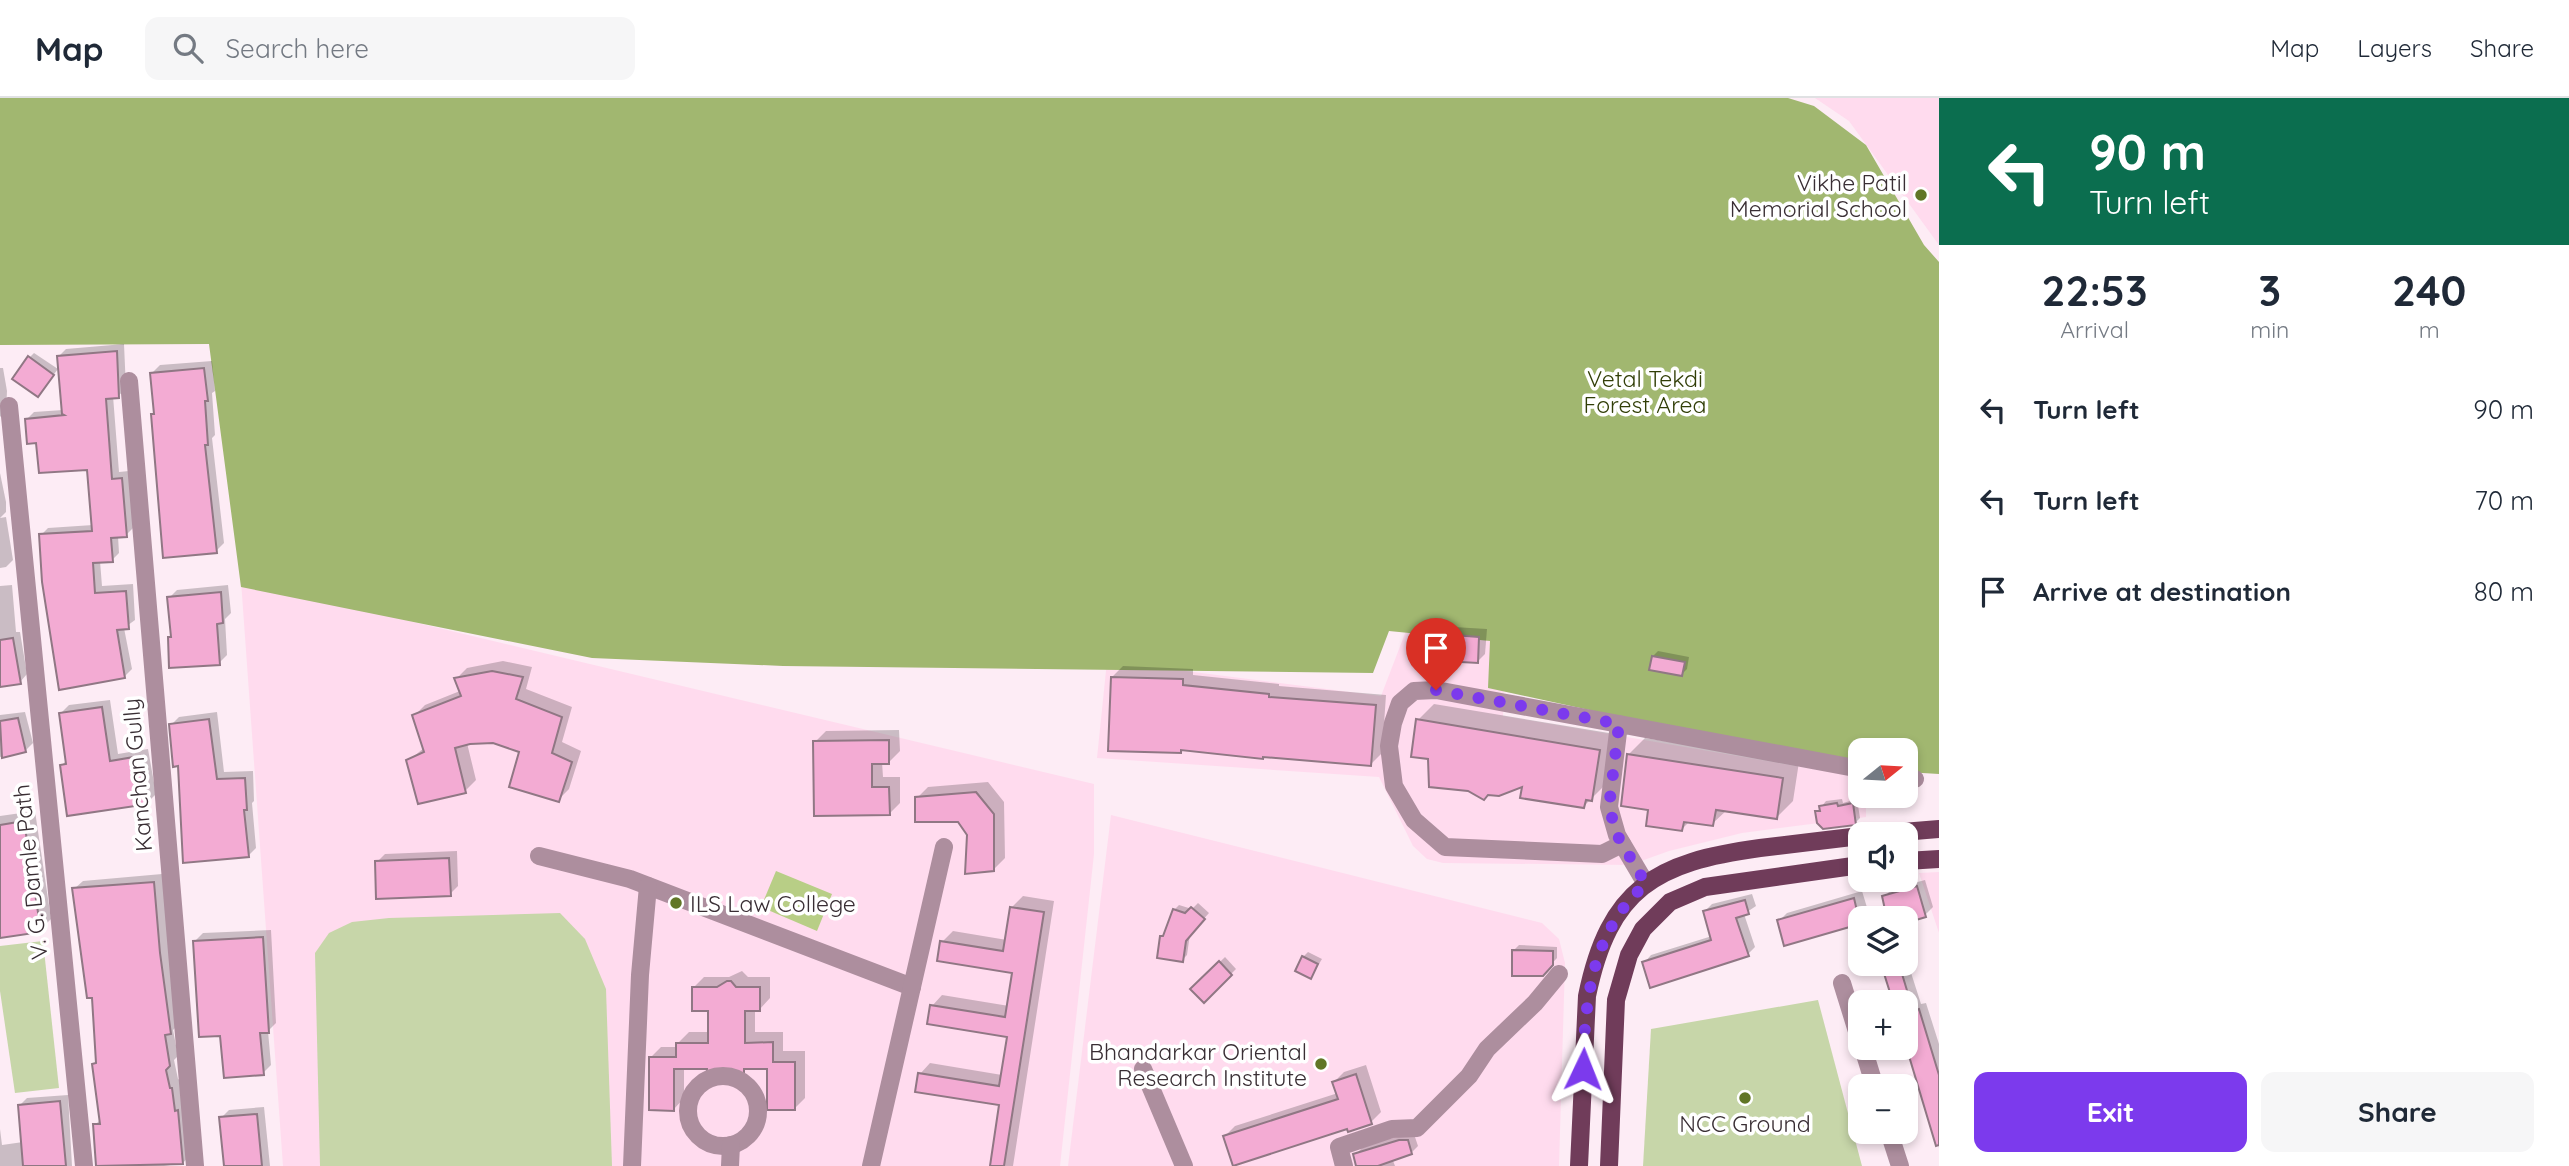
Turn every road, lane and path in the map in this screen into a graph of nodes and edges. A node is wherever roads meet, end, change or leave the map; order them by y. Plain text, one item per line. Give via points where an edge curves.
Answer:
1 (129, 381) dead end
2 (9, 406) dead end
3 (1619, 724) junction
4 (1848, 767) edge
5 (1939, 829) edge
6 (1918, 831) edge
7 (1848, 837) edge
8 (1622, 844) junction
9 (944, 847) dead end
10 (538, 856) dead end
11 (1939, 859) edge
12 (1918, 860) edge
13 (1848, 867) edge
14 (1646, 884) junction
15 (648, 886) junction
16 (1559, 974) dead end
17 (1842, 983) dead end
18 (912, 987) junction
19 (1848, 1002) edge
20 (1143, 1069) dead end
21 (1893, 1144) edge
22 (731, 1145) dead end
23 (84, 1166) edge
24 (194, 1166) edge
25 (632, 1166) edge
26 (730, 1166) edge
27 (871, 1166) edge
28 (1184, 1166) edge
29 (1344, 1166) edge
30 (1579, 1166) edge
31 (1609, 1166) edge
32 (1900, 1166) edge

1 - 24 street, Kanchan Gully
2 - 23 street, V. G. Damle Path
3 - 4 street
3 - 8 street via 1609,807
3 - 8 street via 1436,690 1414,691 1400,703 1389,746 1394,786 1414,820 1445,847 1602,854
5 - 6 main road
7 - 14 main road via 1710,856 1675,866
8 - 14 street
9 - 18 street
10 - 15 street
11 - 12 main road
13 - 31 main road via 1705,887 1670,902 1643,929 1629,955 1616,1000
14 - 30 main road via 1619,912 1592,970 1584,1021
15 - 18 street
15 - 25 street
16 - 29 street via 1417,1128 1392,1129 1339,1147
17 - 19 street
18 - 27 street
20 - 28 street
21 - 32 street
22 - 26 street

